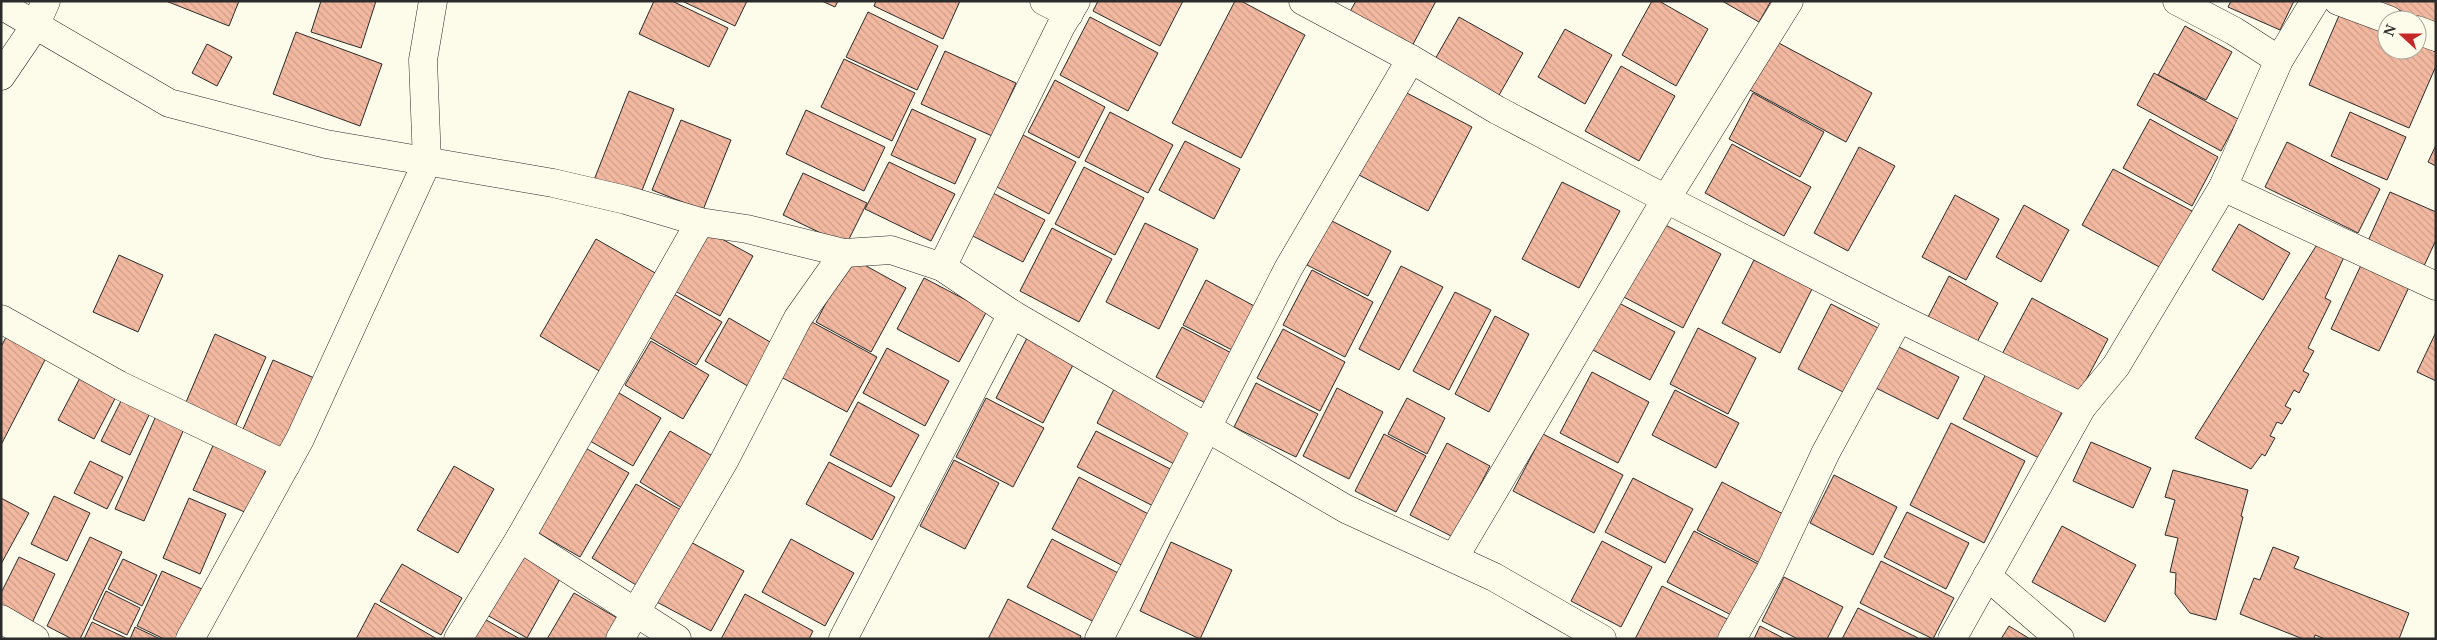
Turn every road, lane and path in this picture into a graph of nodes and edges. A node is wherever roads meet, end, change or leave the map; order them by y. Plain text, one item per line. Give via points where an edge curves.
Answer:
1 (46, 1) edge
2 (433, 1) edge
3 (1044, 1) edge
4 (1303, 1) edge
5 (1789, 1) edge
6 (2177, 1) edge
7 (2315, 1) edge
8 (2338, 1) edge
9 (1, 5) edge
10 (1073, 8) edge
11 (2377, 16) edge
12 (35, 26) junction
13 (1411, 59) junction
14 (2279, 60) junction
15 (1, 76) edge
16 (427, 162) junction
17 (2224, 187) junction
18 (1666, 199) junction
19 (700, 222) junction
20 (844, 253) junction
21 (942, 266) junction
22 (2436, 286) edge
23 (1012, 314) junction
24 (1899, 318) junction
25 (1, 319) edge
26 (2082, 407) junction
27 (1208, 427) junction
28 (286, 465) junction
29 (520, 538) junction
30 (1454, 558) junction
31 (1987, 576) junction
32 (635, 613) junction
33 (1, 619) edge
34 (35, 639) edge
35 (190, 639) edge
36 (458, 639) edge
37 (620, 639) edge
38 (677, 639) edge
39 (842, 639) edge
40 (1099, 639) edge
41 (1602, 639) edge
42 (1732, 639) edge
43 (1952, 639) edge
44 (2060, 639) edge

1 - 12 street
2 - 16 street via 423,60
3 - 10 street
4 - 13 street
5 - 18 street
6 - 14 street via 2234,31
7 - 14 street
8 - 11 street
9 - 12 street
10 - 21 street via 1061,26
12 - 15 street
12 - 16 street via 169,103 326,144
13 - 18 street via 1497,110
13 - 27 street via 1288,269
14 - 17 street
16 - 19 street via 553,183
16 - 28 street
17 - 22 street
17 - 26 street via 2116,366
18 - 24 street
18 - 30 street
19 - 20 street via 747,229
19 - 29 street
20 - 21 street via 891,250
20 - 32 street via 798,318 724,461
21 - 23 street
23 - 27 street
23 - 39 street
24 - 26 street
24 - 42 street via 1826,452 1770,571
25 - 28 street via 120,385
26 - 31 street
27 - 30 street via 1346,509
27 - 40 street
28 - 35 street
29 - 32 street
29 - 36 street
30 - 41 street via 1494,577
31 - 43 street
31 - 44 street
32 - 37 street
32 - 38 street
33 - 34 street

